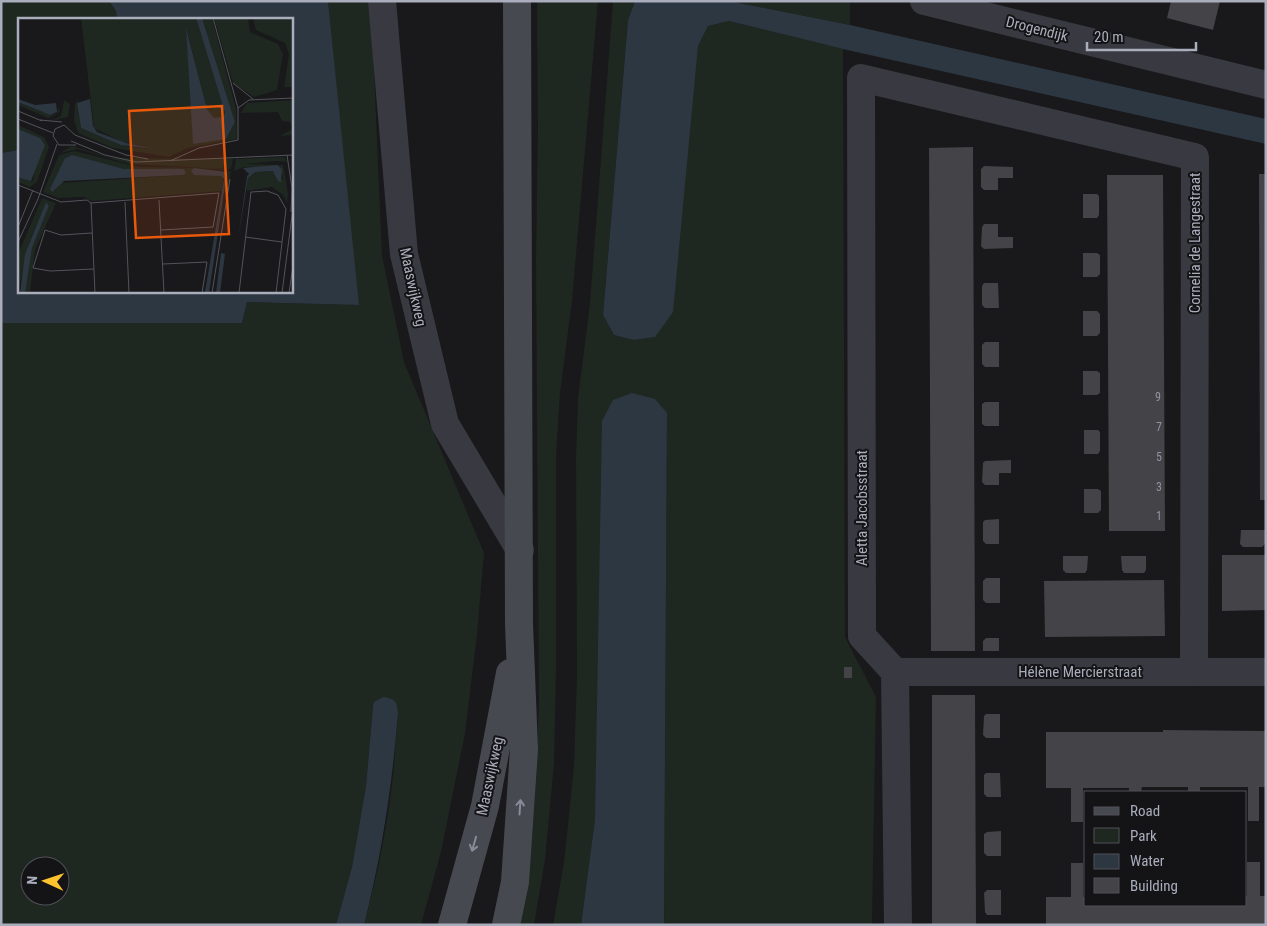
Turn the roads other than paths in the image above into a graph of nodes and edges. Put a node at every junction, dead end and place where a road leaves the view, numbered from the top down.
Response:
1 (382, 1) edge
2 (517, 1) edge
3 (924, 1) edge
4 (861, 78) joint
5 (1266, 85) edge
6 (520, 550) junction
7 (519, 624) junction
8 (894, 672) junction
9 (1194, 672) junction
10 (1266, 672) edge
11 (452, 925) edge
12 (506, 925) edge
13 (898, 925) edge

1 - 6 street, Maaswijkweg
2 - 6 street, Maaswijkweg
3 - 5 street, Drogendijk
4 - 8 street, Aletta Jacobsstraat
4 - 9 street, Cornelia de Langestraat
6 - 7 street, Maaswijkweg
7 -> 11 street, Maaswijkweg
12 -> 7 street, Maaswijkweg
8 - 9 street, Hélène Mercierstraat
8 - 13 street
9 - 10 street, Hélène Mercierstraat

